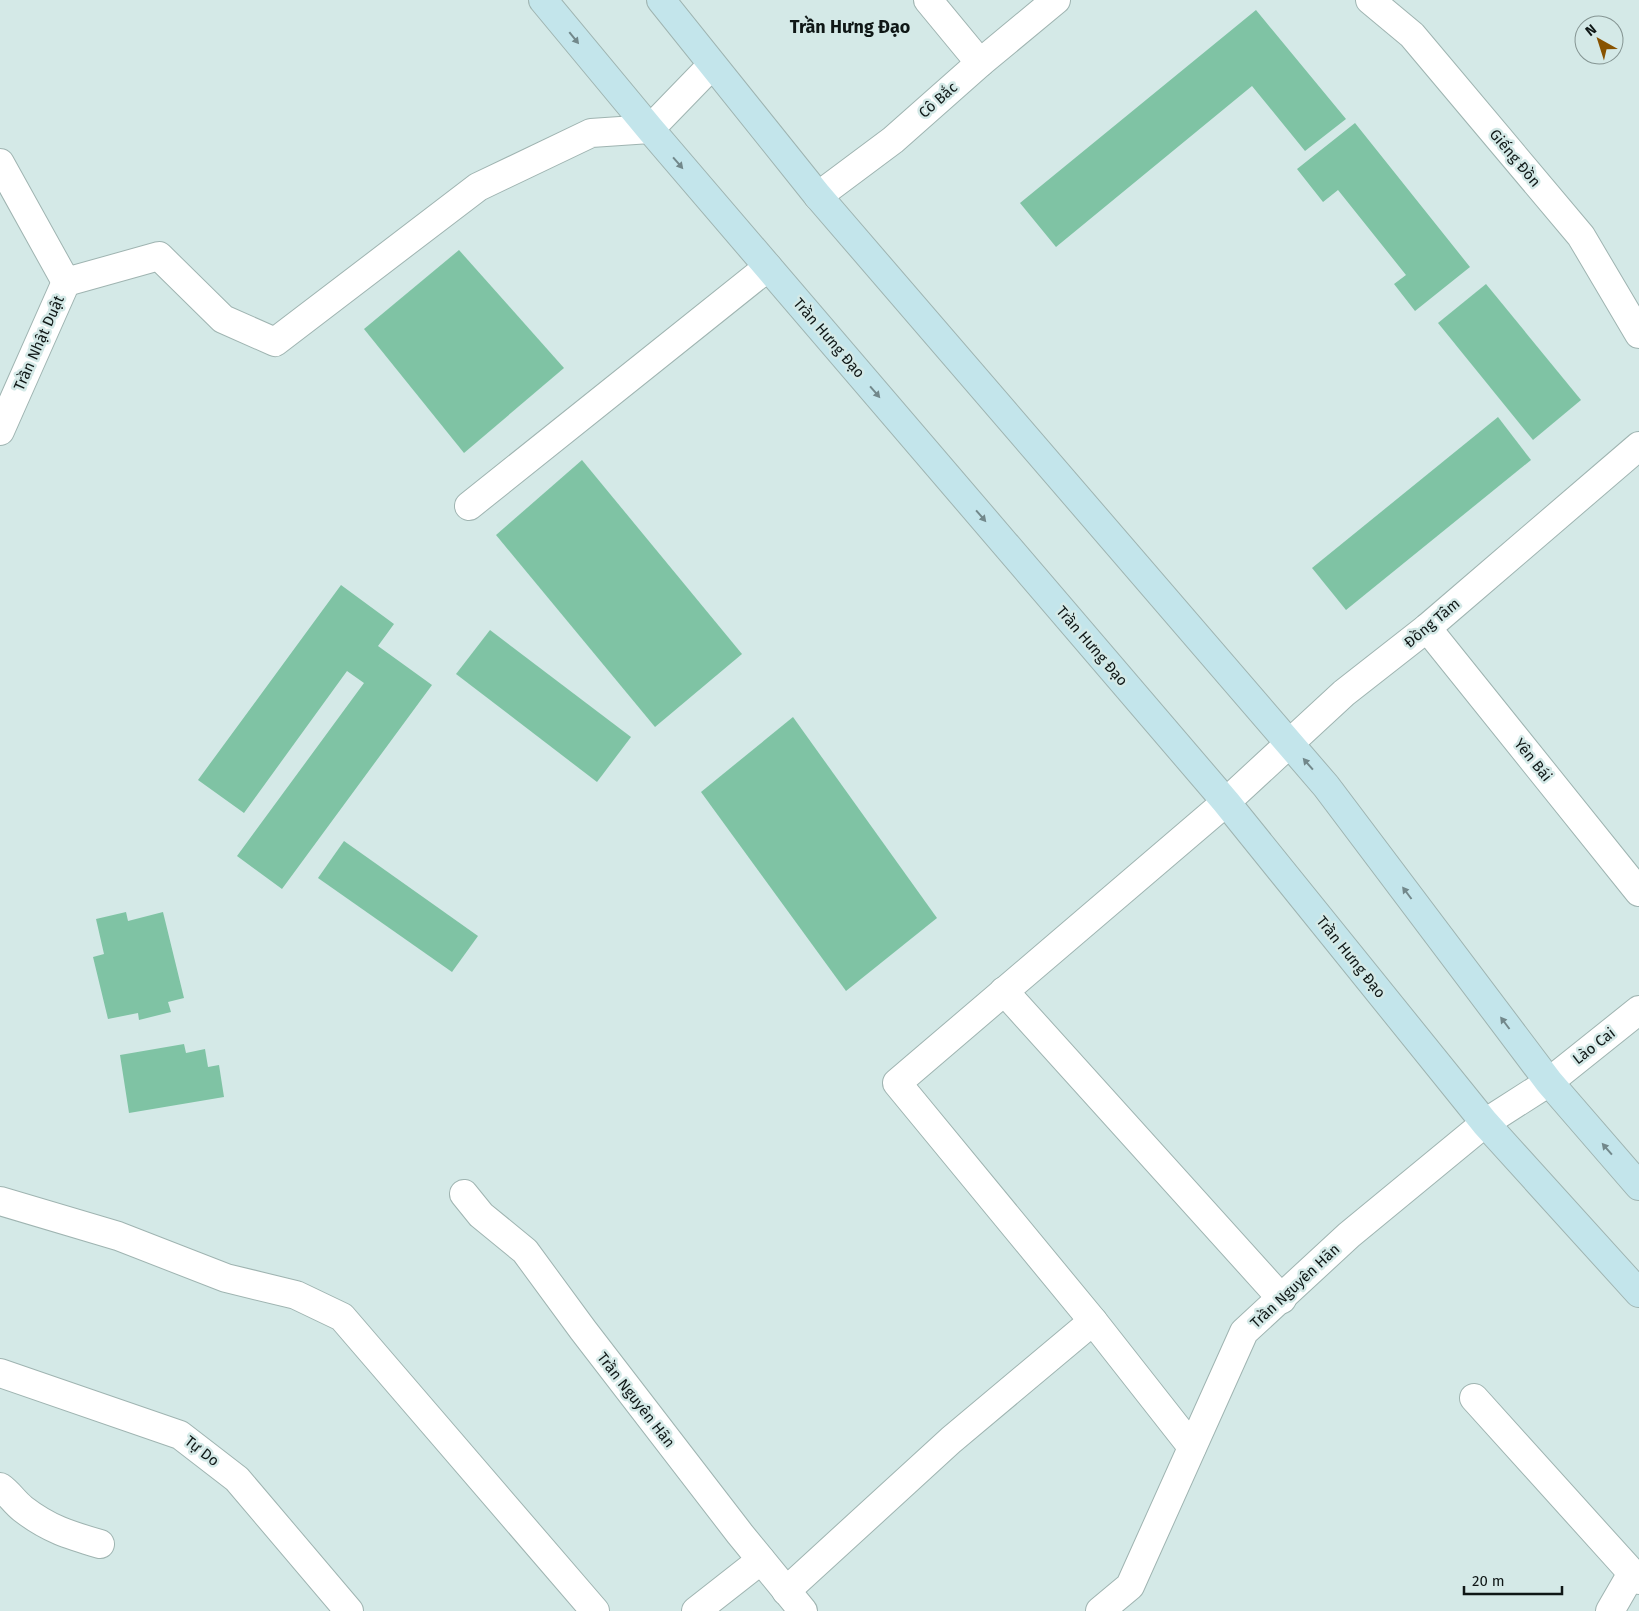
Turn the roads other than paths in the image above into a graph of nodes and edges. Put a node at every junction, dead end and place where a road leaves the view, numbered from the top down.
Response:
1 (543, 0) edge
2 (661, 0) edge
3 (928, 0) edge
4 (1056, 0) edge
5 (1370, 0) edge
6 (980, 63) junction
7 (712, 65) junction
8 (650, 129) junction
9 (0, 164) edge
10 (818, 196) junction
11 (768, 268) junction
12 (66, 282) junction
13 (1639, 334) edge
14 (0, 431) edge
15 (1639, 446) edge
16 (469, 506) dead end
17 (1427, 628) junction
18 (1289, 743) junction
19 (1226, 802) junction
20 (1639, 892) edge
21 (1004, 991) junction
22 (1639, 1010) edge
23 (1549, 1082) junction
24 (1485, 1123) junction
25 (1639, 1186) edge
26 (464, 1194) dead end
27 (0, 1201) edge
28 (1639, 1294) edge
29 (1282, 1299) junction
30 (1093, 1321) junction
31 (0, 1373) edge
32 (1474, 1398) dead end
33 (1192, 1447) junction
34 (0, 1487) edge
35 (100, 1544) dead end
36 (761, 1560) junction
37 (1636, 1576) edge
38 (795, 1601) edge
39 (349, 1611) edge
40 (595, 1611) edge
41 (696, 1611) edge
42 (1100, 1611) edge
43 (1610, 1611) edge

1 -> 8 main road, Trần Hưng Đạo
2 - 7 main road
3 - 6 street
4 - 6 street, Cô Bắc
5 - 13 street, Giếng Đồn
6 - 10 street, Cô Bắc
7 - 8 street
7 - 10 main road
8 -> 11 main road, Trần Hưng Đạo
8 - 12 street
9 - 12 street
10 - 18 main road
11 - 16 street
11 -> 19 main road, Trần Hưng Đạo
12 - 14 street, Trần Nhật Duật
15 - 17 street, Đồng Tâm
17 - 18 street, Đồng Tâm
17 - 20 street, Yên Bái
18 - 19 street, Đồng Tâm
23 -> 18 main road
19 - 21 street, Đồng Tâm
19 - 24 main road, Trần Hưng Đạo
21 - 29 street
21 - 30 street, Đồng Tâm
22 - 23 street, Lào Cai
23 - 24 street, Trần Nguyên Hãn
25 -> 23 main road
24 - 28 main road, Trần Hưng Đạo
24 - 29 street, Trần Nguyên Hãn
26 - 36 street, Trần Nguyên Hãn
27 - 40 street
29 - 33 street, Trần Nguyên Hãn
30 - 33 street
30 - 38 street
31 - 39 street, Tự Do
32 - 37 street
33 - 42 street, Trần Nguyên Hãn
34 - 35 street
36 - 38 street, Trần Nguyên Hãn
36 - 41 street
37 - 43 street

